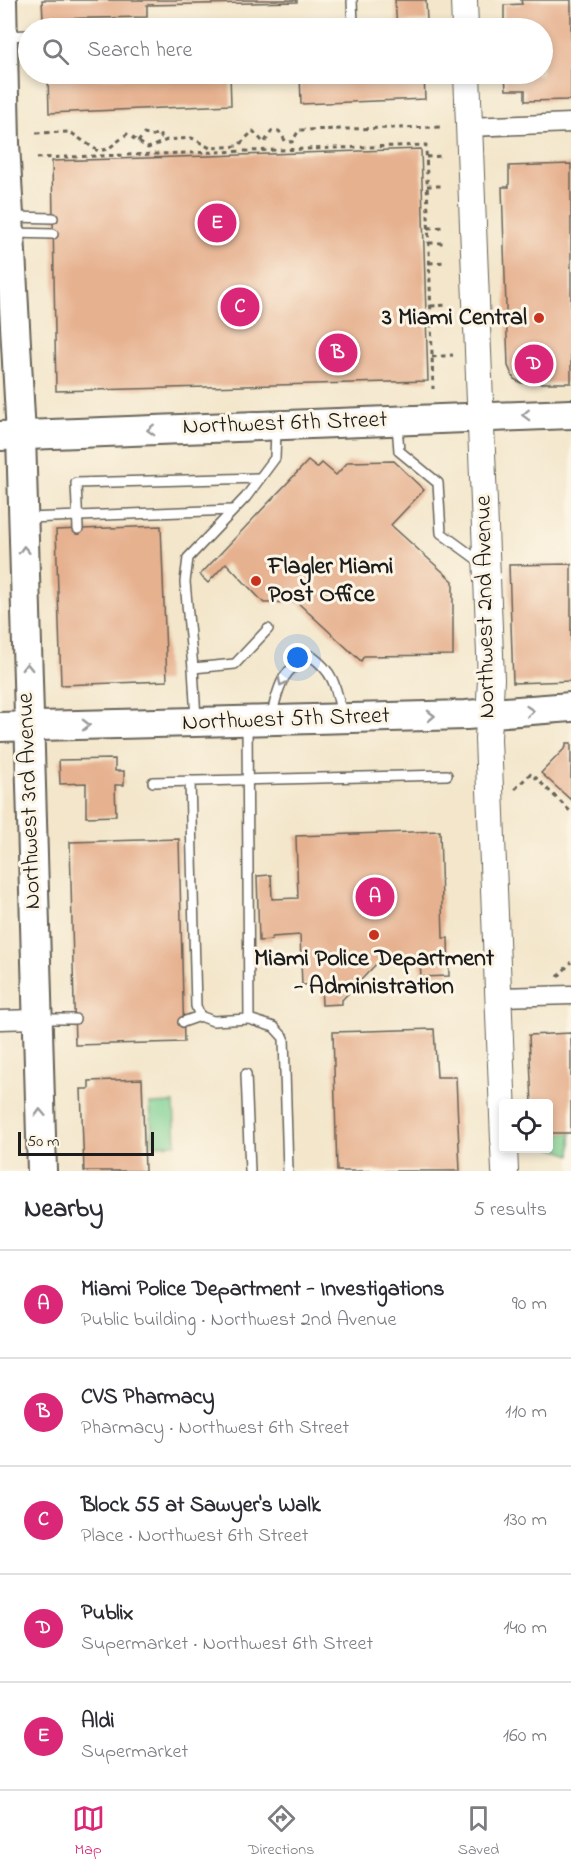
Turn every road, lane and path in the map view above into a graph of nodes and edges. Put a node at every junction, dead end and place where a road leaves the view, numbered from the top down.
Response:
1 (2, 0) edge
2 (352, 0) edge
3 (464, 0) edge
4 (353, 18) edge
5 (465, 18) edge
6 (16, 36) edge
7 (467, 84) edge
8 (571, 123) edge
9 (469, 126) junction
10 (442, 127) dead end
11 (36, 133) dead end
12 (164, 141) junction
13 (138, 142) junction
14 (2, 143) edge
15 (443, 156) dead end
16 (426, 157) junction
17 (37, 158) dead end
18 (427, 186) junction
19 (444, 186) dead end
20 (53, 218) dead end
21 (11, 225) junction
22 (446, 227) dead end
23 (428, 228) junction
24 (53, 234) dead end
25 (429, 243) junction
26 (447, 243) dead end
27 (447, 262) dead end
28 (429, 263) junction
29 (449, 305) dead end
30 (431, 306) junction
31 (453, 355) dead end
32 (432, 357) junction
33 (433, 389) dead end
34 (571, 414) edge
35 (482, 416) junction
36 (397, 419) junction
37 (276, 424) junction
38 (10, 436) edge
39 (260, 478) junction
40 (232, 510) junction
41 (77, 516) junction
42 (22, 518) junction
43 (78, 529) dead end
44 (487, 567) junction
45 (268, 629) dead end
46 (194, 668) junction
47 (571, 707) edge
48 (489, 714) junction
49 (342, 718) junction
50 (259, 721) junction
51 (196, 723) junction
52 (14, 726) edge
53 (447, 775) dead end
54 (246, 780) junction
55 (190, 781) junction
56 (153, 782) dead end
57 (515, 789) dead end
58 (571, 812) edge
59 (571, 962) edge
60 (554, 981) dead end
61 (571, 995) edge
62 (498, 997) junction
63 (200, 1016) junction
64 (75, 1018) dead end
65 (36, 1019) junction
66 (249, 1019) junction
67 (0, 1020) edge
68 (183, 1022) dead end
69 (246, 1074) dead end
70 (502, 1099) edge
71 (504, 1153) edge
72 (42, 1171) edge
73 (250, 1171) edge
74 (288, 1171) edge
75 (504, 1171) edge

1 - 6 main road, Northwest 3rd Avenue
2 - 4 lane
3 - 5 street
6 - 14 main road, Northwest 3rd Avenue
7 - 9 street, Northwest 2nd Avenue
8 - 9 street
9 - 35 street, Northwest 2nd Avenue
10 - 12 path
11 - 13 path
12 - 13 path
12 - 13 path
14 - 21 main road, Northwest 3rd Avenue
15 - 16 path
16 - 17 path
16 - 18 path
18 - 19 path
18 - 23 path
20 - 21 lane
21 - 24 lane
21 - 38 main road, Northwest 3rd Avenue
22 - 23 path
23 - 25 path
25 - 26 path
25 - 28 path
27 - 28 path
28 - 30 path
29 - 30 path
30 - 32 path
31 - 32 path
32 - 33 path
34 -> 35 main road, Northwest 6th Street
35 - 36 main road, Northwest 6th Street
35 - 44 street, Northwest 2nd Avenue
36 - 37 main road, Northwest 6th Street
36 - 44 lane
37 -> 38 main road, Northwest 6th Street
37 - 39 lane
38 - 42 main road, Northwest 3rd Avenue
39 - 40 lane
39 - 41 lane
40 - 41 lane
40 - 46 lane
41 - 42 lane
41 - 43 lane
52 -> 42 main road, Northwest 3rd Avenue
44 - 48 street, Northwest 2nd Avenue
45 - 46 lane
46 - 51 lane
48 -> 47 main road, Northwest 5th Street
49 -> 48 main road, Northwest 5th Street
48 - 62 street, Northwest 2nd Avenue
49 - 50 main road, Northwest 5th Street
49 -> 50 lane
50 - 51 main road, Northwest 5th Street
50 - 54 lane
52 -> 51 main road, Northwest 5th Street
52 - 65 main road, Northwest 3rd Avenue
53 - 54 lane
54 - 55 lane
54 - 66 lane
55 - 56 lane
55 - 63 lane
57 - 58 path
59 - 60 path
61 - 62 street
62 - 70 street, Northwest 2nd Avenue
63 - 66 lane
63 - 68 lane
64 - 65 lane
65 - 67 street
72 -> 65 main road, Northwest 3rd Avenue
66 - 74 lane
69 - 73 lane
71 - 75 street

